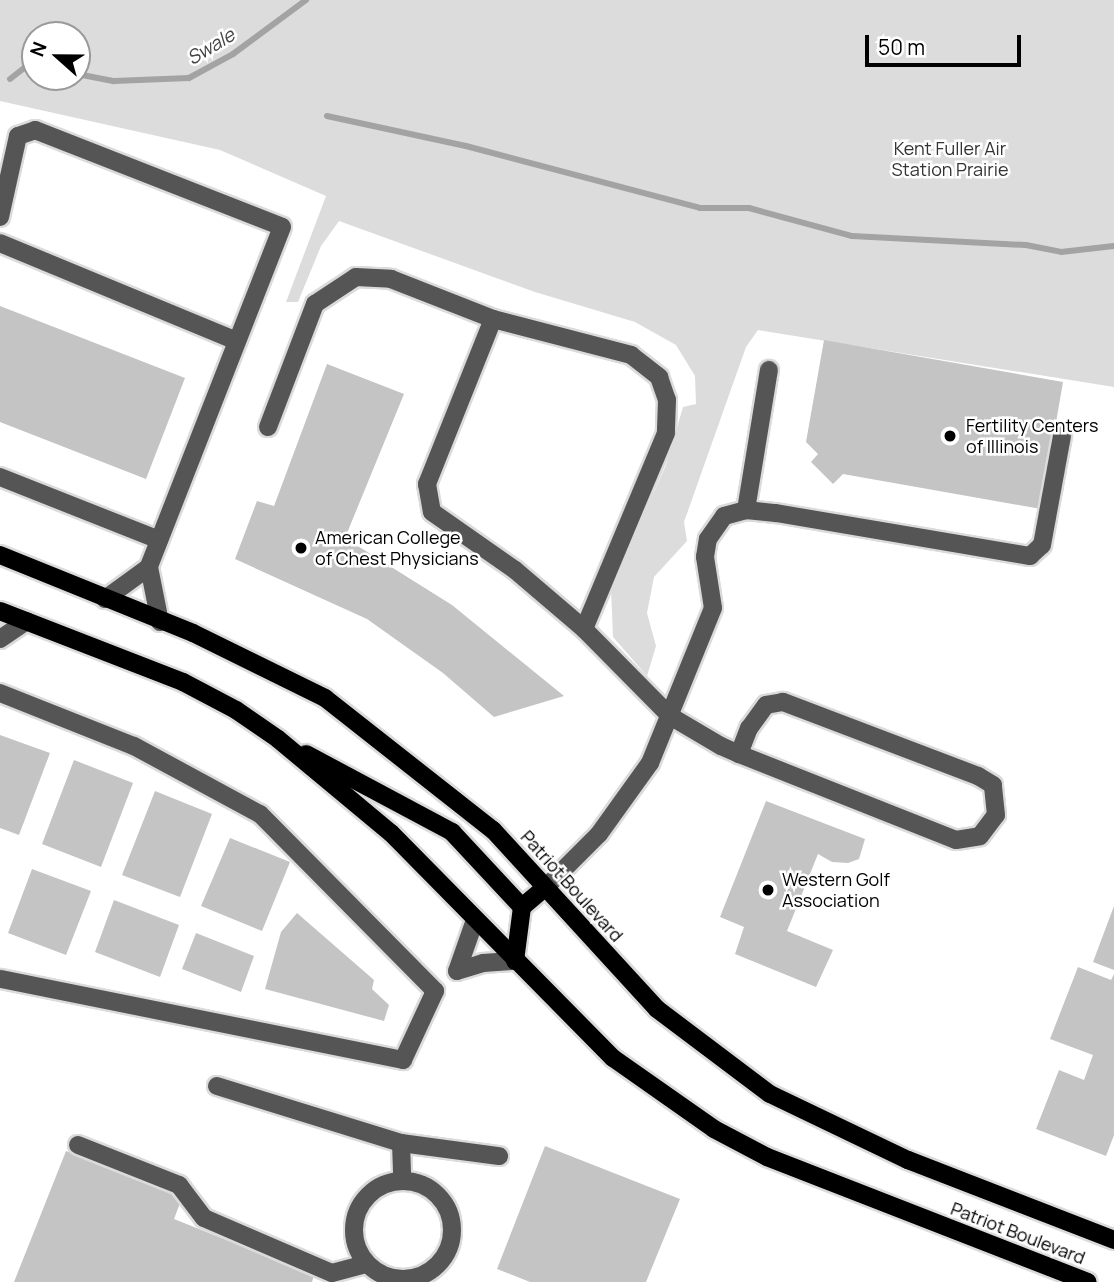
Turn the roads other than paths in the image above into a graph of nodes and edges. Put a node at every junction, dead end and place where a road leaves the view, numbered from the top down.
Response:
1 (0, 217) edge
2 (0, 243) edge
3 (493, 319) junction
4 (237, 341) junction
5 (769, 370) dead end
6 (268, 427) dead end
7 (1062, 436) dead end
8 (0, 477) edge
9 (746, 510) junction
10 (159, 540) junction
11 (0, 555) edge
12 (149, 567) junction
13 (105, 599) junction
14 (0, 611) edge
15 (27, 621) junction
16 (160, 622) junction
17 (584, 629) junction
18 (0, 639) edge
19 (0, 693) edge
20 (670, 716) junction
21 (278, 740) junction
22 (739, 754) junction
23 (545, 888) junction
24 (522, 907) junction
25 (475, 920) junction
26 (515, 961) junction
27 (457, 971) junction
28 (0, 979) edge
29 (435, 991) junction
30 (217, 1086) dead end
31 (401, 1143) junction
32 (78, 1145) dead end
33 (499, 1156) dead end
34 (402, 1180) junction
35 (1114, 1240) edge
36 (366, 1264) junction
37 (385, 1280) edge
38 (1087, 1282) edge

1 - 4 street
2 - 4 street
3 - 6 street
3 - 17 street
3 - 17 street
4 - 10 street
5 - 9 street
7 - 9 street
8 - 10 street
9 - 20 street
10 - 12 street
11 - 13 main road, Patriot Boulevard
12 - 13 street
12 - 16 street
13 - 16 main road, Patriot Boulevard
14 - 15 main road, Patriot Boulevard
15 - 18 street
15 - 21 main road, Patriot Boulevard
16 - 23 main road, Patriot Boulevard
17 - 20 street
19 - 29 street
20 - 22 street
20 - 23 street
21 - 24 main road
21 - 25 main road, Patriot Boulevard
22 - 22 street
23 - 24 main road
23 - 35 main road, Patriot Boulevard
24 - 26 main road
25 - 26 main road, Patriot Boulevard
25 - 27 street
26 - 27 street
26 - 38 main road, Patriot Boulevard
27 - 29 street
28 - 29 street
30 - 31 street
31 - 33 street
31 - 34 street
32 - 36 street
34 - 36 street
34 - 37 street
36 - 37 street

